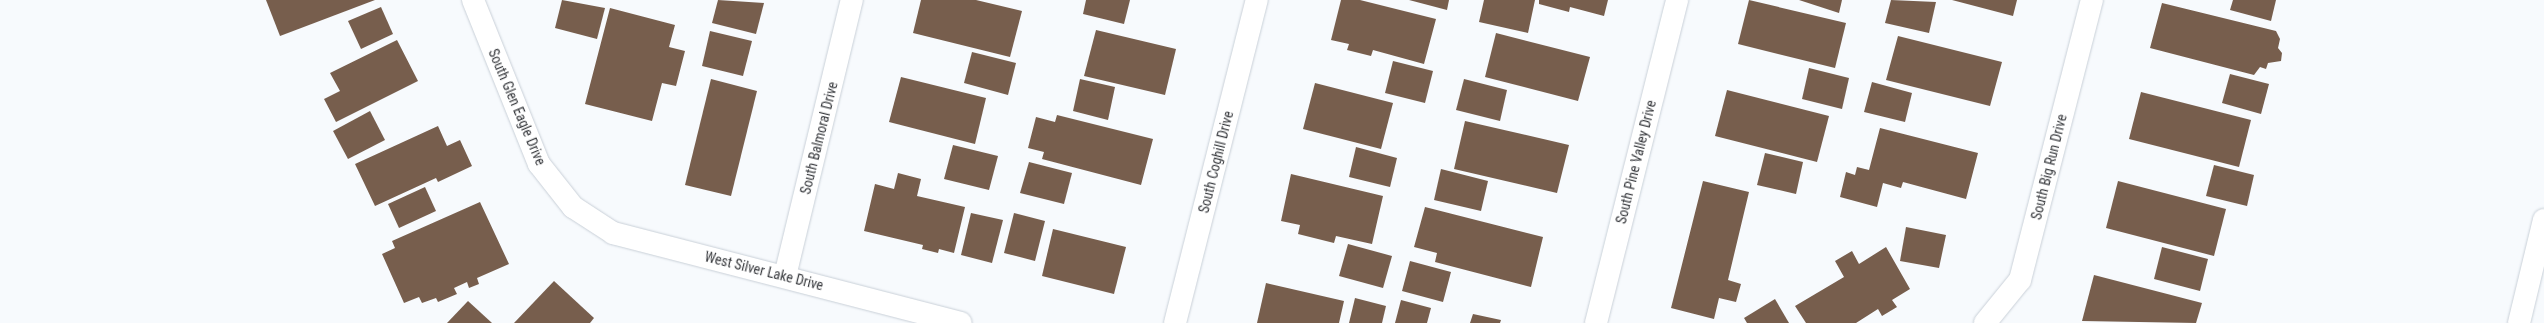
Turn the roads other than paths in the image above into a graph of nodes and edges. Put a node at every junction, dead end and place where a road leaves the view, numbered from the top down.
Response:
1 (473, 0) edge
2 (852, 0) edge
3 (1257, 0) edge
4 (1677, 0) edge
5 (2092, 0) edge
6 (573, 207) joint
7 (2544, 220) edge
8 (785, 276) junction
9 (2524, 322) edge
10 (961, 323) edge
11 (1175, 323) edge
12 (1596, 323) edge
13 (1985, 323) edge

1 - 6 street, South Glen Eagle Drive
2 - 8 street, South Balmoral Drive
3 - 11 street, South Coghill Drive
4 - 12 street, South Pine Valley Drive
5 - 13 street, South Big Run Drive
6 - 8 street, West Silver Lake Drive
7 - 9 street
8 - 10 street, West Silver Lake Drive

